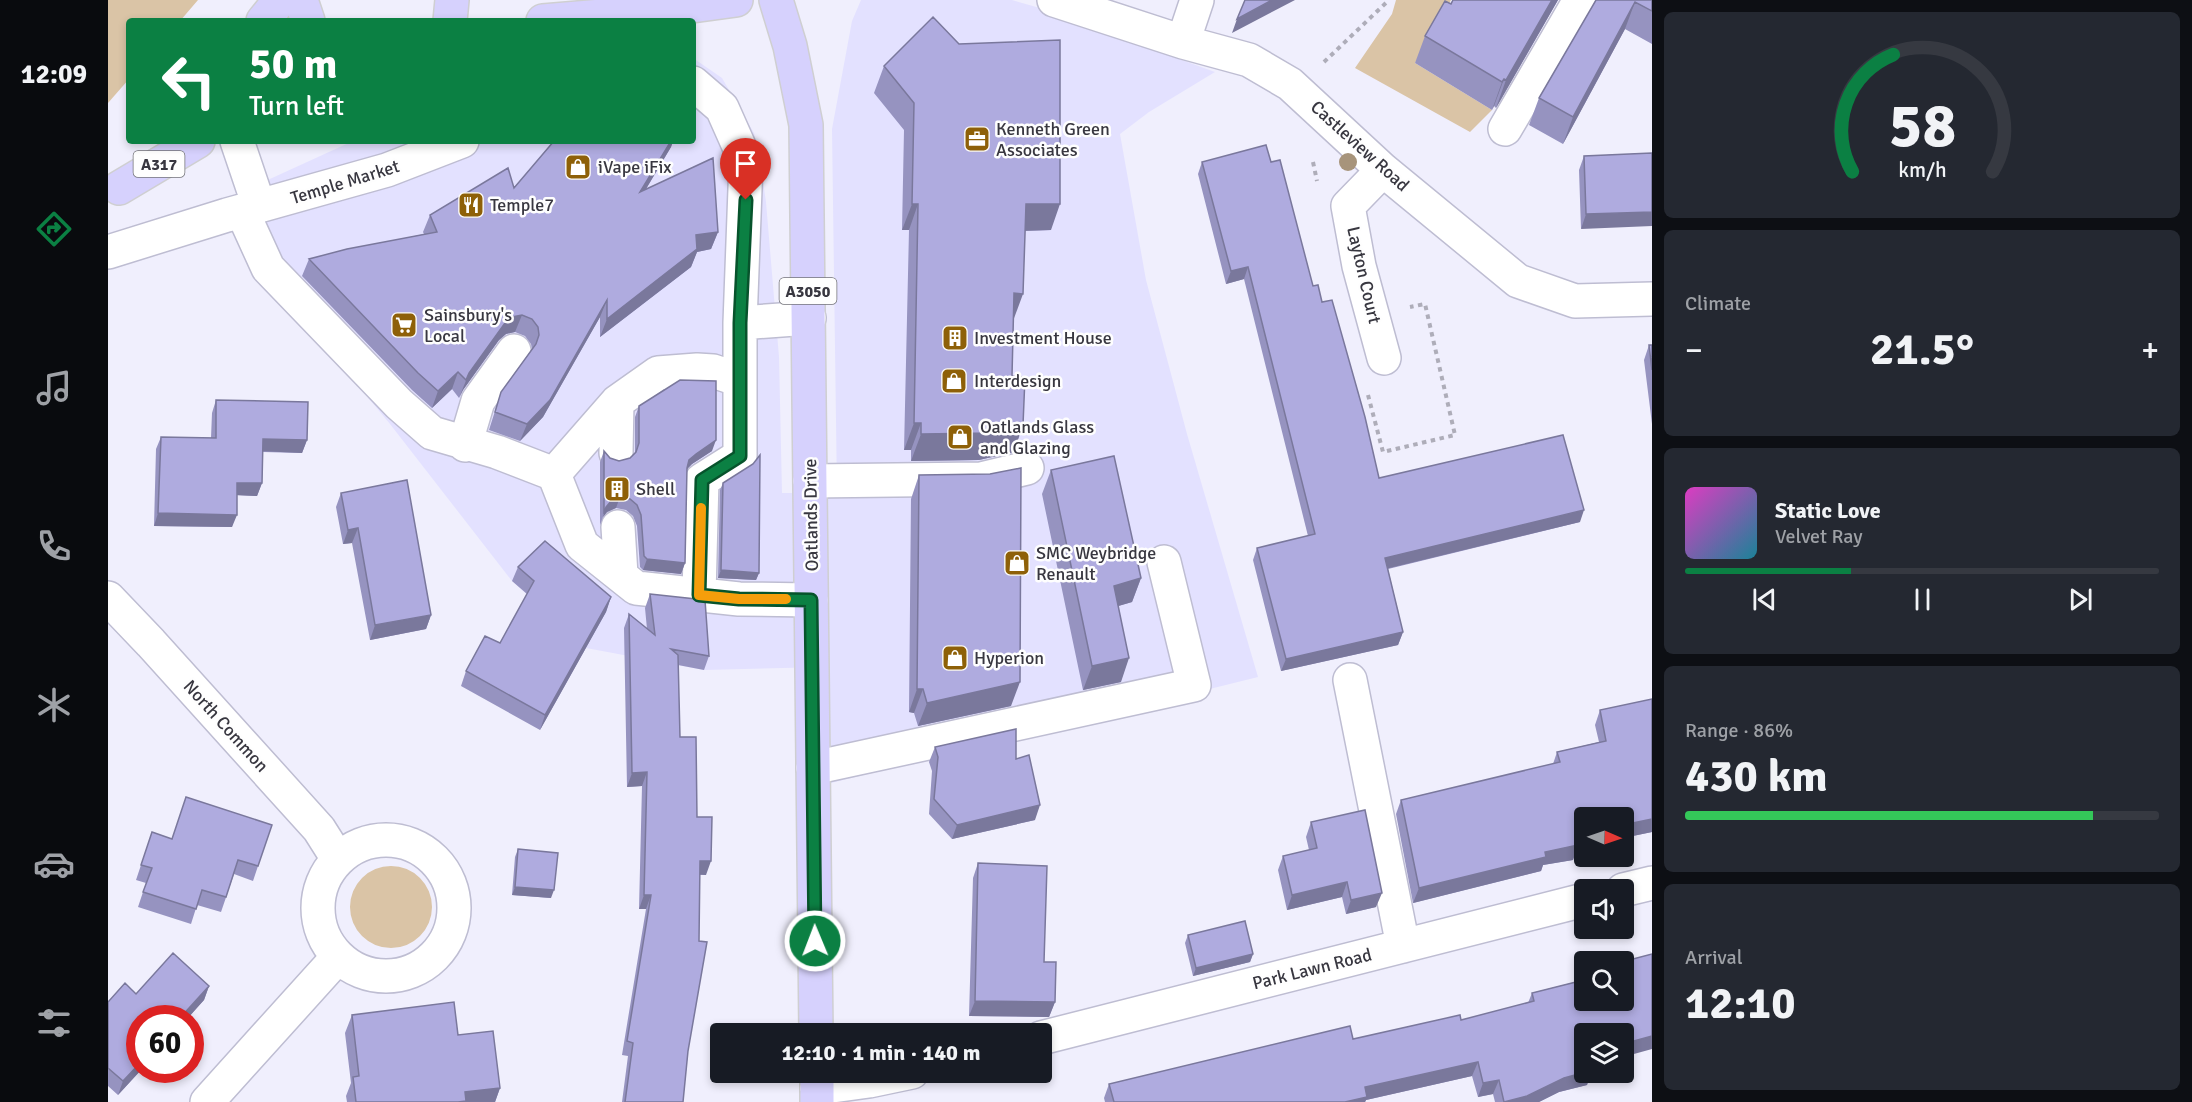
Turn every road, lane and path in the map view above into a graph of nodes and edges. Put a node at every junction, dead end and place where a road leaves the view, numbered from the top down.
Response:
1 (280, 0) edge
2 (301, 0) edge
3 (452, 0) edge
4 (736, 0) edge
5 (776, 0) edge
6 (1054, 0) edge
7 (1197, 0) edge
8 (1389, 0) edge
9 (1580, 0) edge
10 (265, 18) edge
11 (306, 18) edge
12 (450, 18) edge
13 (606, 18) edge
14 (1183, 42) junction
15 (696, 85) edge
16 (1298, 90) junction
17 (1505, 129) dead end
18 (159, 144) edge
19 (193, 144) edge
20 (238, 144) edge
21 (454, 144) edge
22 (1383, 170) junction
23 (113, 193) edge
24 (250, 209) junction
25 (108, 252) edge
26 (1652, 299) edge
27 (808, 318) junction
28 (740, 323) junction
29 (514, 351) dead end
30 (1384, 358) dead end
31 (740, 380) junction
32 (617, 402) junction
33 (465, 445) junction
34 (616, 453) dead end
35 (1027, 468) dead end
36 (554, 474) junction
37 (810, 481) junction
38 (618, 527) dead end
39 (1164, 562) dead end
40 (621, 575) junction
41 (678, 590) junction
42 (108, 598) edge
43 (811, 600) junction
44 (1350, 680) dead end
45 (813, 768) junction
46 (338, 859) junction
47 (1652, 883) edge
48 (1634, 887) edge
49 (1574, 903) edge
50 (1403, 946) junction
51 (337, 958) junction
52 (816, 1023) edge
53 (1052, 1035) edge
54 (852, 1083) edge
55 (817, 1087) edge
56 (207, 1102) edge

1 - 10 main road
2 - 11 main road
3 - 12 main road
4 - 13 main road
5 - 27 main road, Oatlands Drive / A3050
6 - 14 street, Castleview Road
7 - 14 street
8 - 16 path
9 - 17 street
14 - 16 street, Castleview Road
15 - 28 street
16 - 22 street, Castleview Road
18 - 23 main road, A317
19 - 23 main road, A317
20 - 24 street
21 - 24 street, Temple Market
22 - 26 street, Castleview Road
22 - 30 street, Layton Court
24 - 25 street, Temple Market
24 - 33 street
27 - 28 street
27 - 37 main road, Oatlands Drive / A3050
28 - 31 street
29 - 33 street
31 - 32 street
31 - 41 street
32 - 34 street
32 - 36 street
33 - 36 street
35 - 37 street
36 - 40 street
37 - 43 main road, Oatlands Drive / A3050
38 - 40 street
39 - 45 street
40 - 41 street
41 - 43 street
42 - 46 street, North Common
43 - 45 main road, Oatlands Drive / A3050
44 - 50 street
45 - 52 main road, Oatlands Drive / A3050
46 - 51 street
46 - 51 street
47 - 48 street
49 - 50 street, Park Lawn Road
50 - 53 street, Park Lawn Road
51 - 56 street
54 - 55 street

